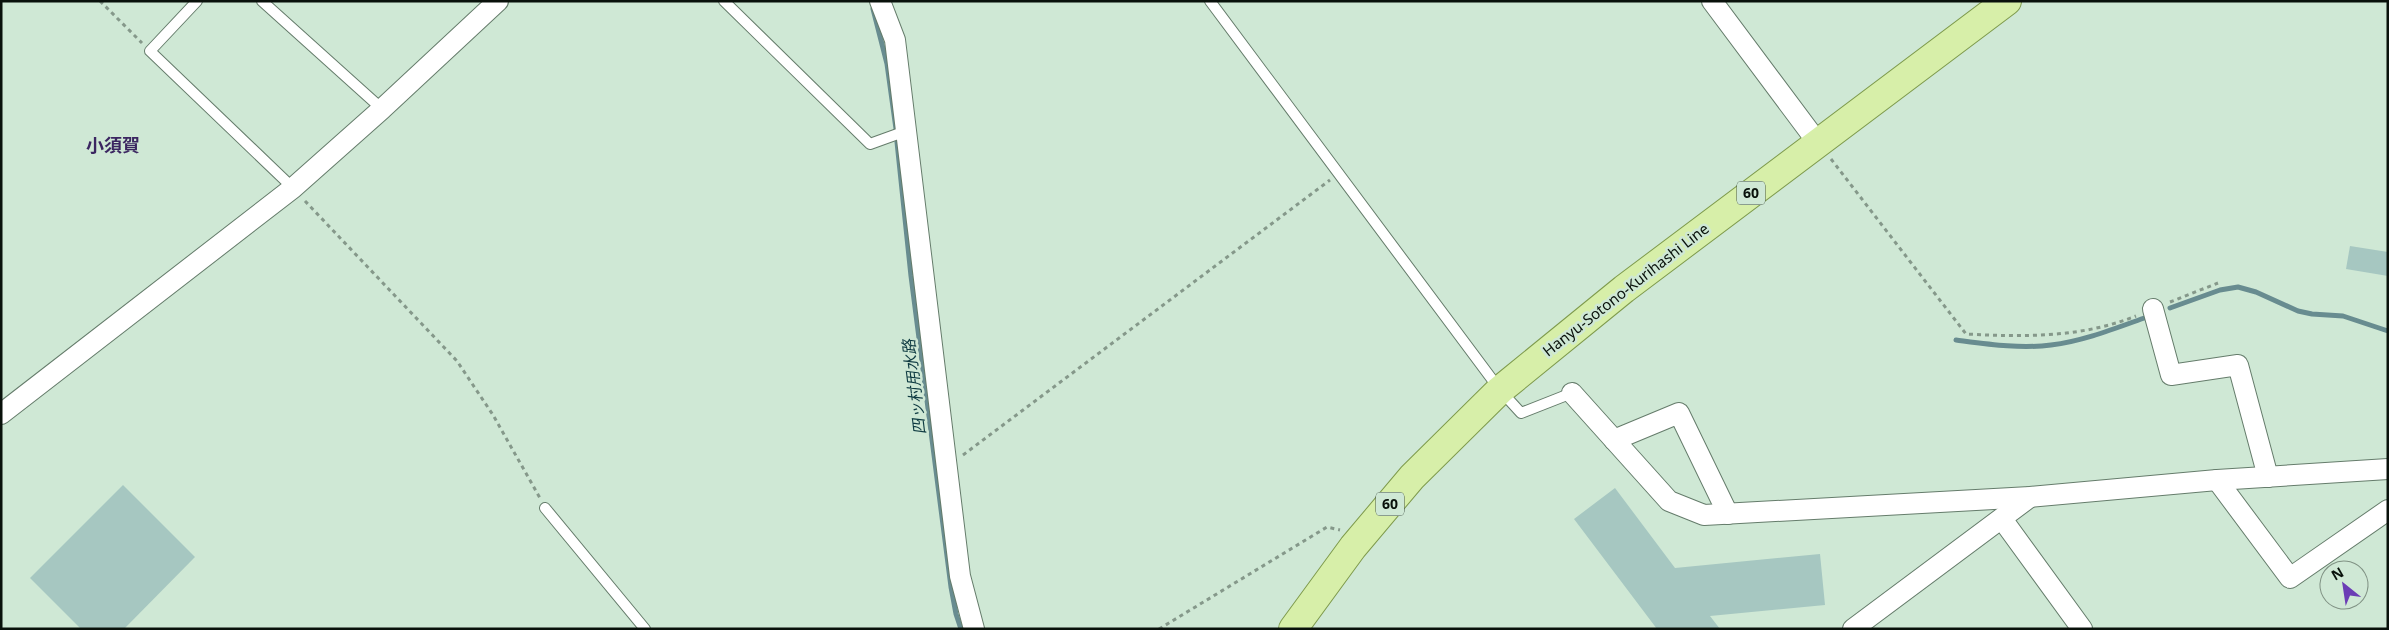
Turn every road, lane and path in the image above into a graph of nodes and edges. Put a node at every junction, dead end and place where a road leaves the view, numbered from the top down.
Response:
1 (100, 1) edge
2 (197, 1) edge
3 (262, 1) edge
4 (498, 1) edge
5 (724, 1) edge
6 (880, 1) edge
7 (1210, 1) edge
8 (1712, 1) edge
9 (2006, 1) edge
10 (150, 51) junction
11 (382, 109) junction
12 (906, 131) junction
13 (1818, 143) junction
14 (1340, 172) junction
15 (293, 188) junction
16 (2218, 283) dead end
17 (2153, 309) junction
18 (1500, 390) junction
19 (1572, 394) joint
20 (1, 414) edge
21 (1614, 440) junction
22 (946, 467) junction
23 (2388, 469) edge
24 (2268, 477) junction
25 (2217, 480) junction
26 (2030, 497) junction
27 (545, 508) joint
28 (2388, 510) edge
29 (1728, 514) junction
30 (2002, 519) junction
31 (1362, 536) junction
32 (645, 629) edge
33 (974, 629) edge
34 (1159, 629) edge
35 (1293, 629) edge
36 (1853, 629) edge
37 (2082, 629) edge

1 - 10 path
2 - 10 lane
3 - 11 lane
4 - 11 street
5 - 12 lane
6 - 12 street
7 - 14 lane
8 - 13 street
9 - 13 main road, Hanyu-Sotono-Kurihashi Line / 60
10 - 15 lane
11 - 15 street
12 - 22 street
13 - 17 path
13 - 18 main road, Hanyu-Sotono-Kurihashi Line / 60
14 - 18 lane
14 - 22 path
15 - 20 street
15 - 27 path
16 - 17 path
17 - 24 street
18 - 19 lane
18 - 31 main road, Hanyu-Sotono-Kurihashi Line / 60
19 - 21 street
21 - 29 street
21 - 29 street
22 - 33 street
23 - 24 street
24 - 25 street
25 - 26 street
25 - 28 street
26 - 29 street
26 - 30 street
27 - 32 lane
30 - 36 street
30 - 37 street
31 - 34 path
31 - 35 main road, Hanyu-Sotono-Kurihashi Line / 60

